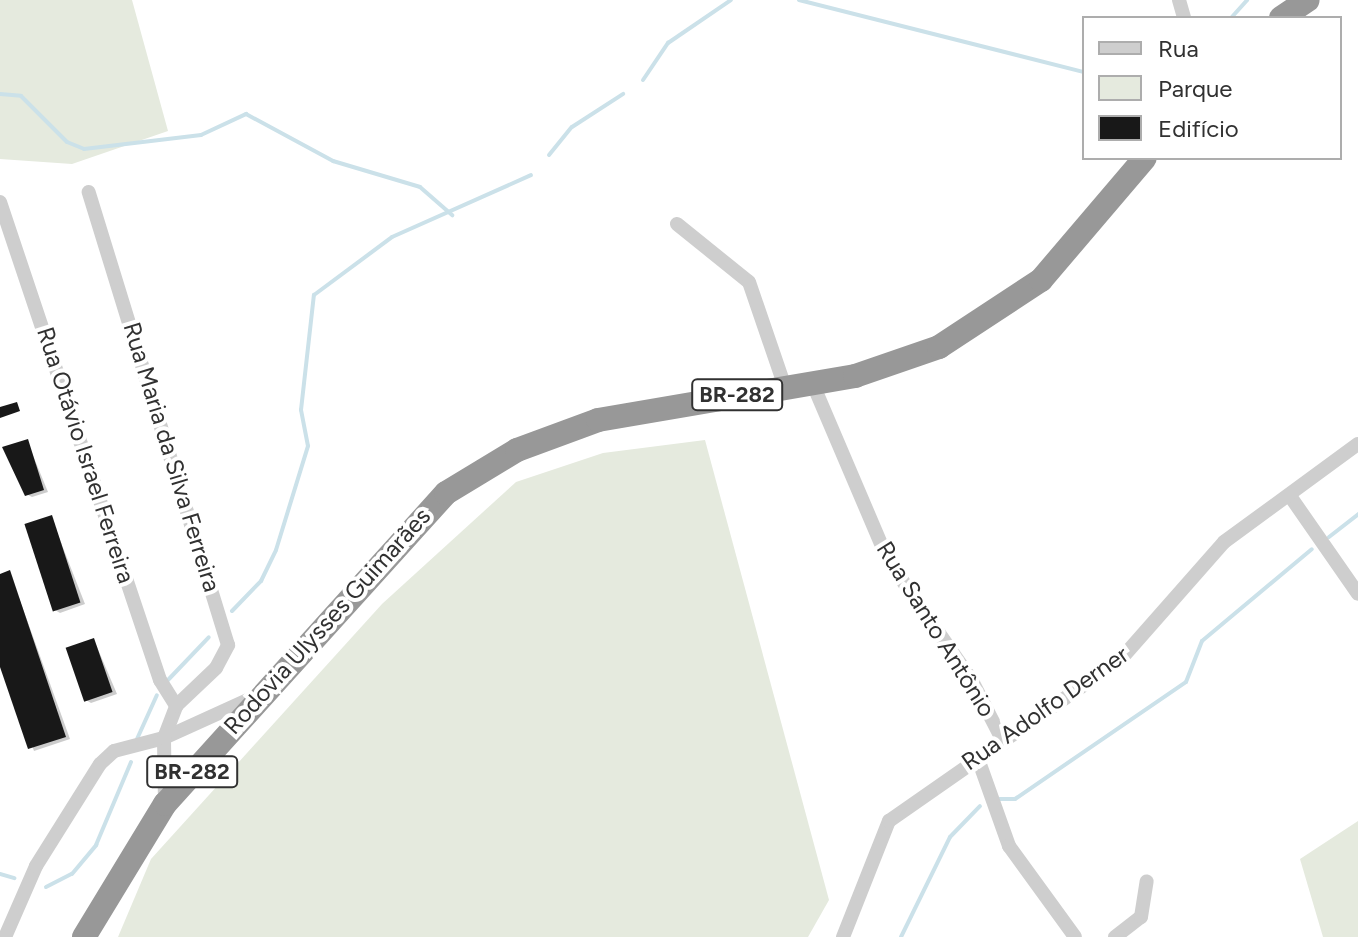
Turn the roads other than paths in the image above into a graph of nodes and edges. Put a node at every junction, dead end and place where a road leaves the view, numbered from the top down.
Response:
1 (1308, 0) edge
2 (1284, 16) edge
3 (1143, 160) edge
4 (89, 192) dead end
5 (0, 202) edge
6 (677, 224) dead end
7 (812, 382) junction
8 (785, 387) junction
9 (1358, 444) edge
10 (1290, 496) junction
11 (1358, 594) edge
12 (260, 694) junction
13 (176, 706) junction
14 (164, 738) junction
15 (1004, 743) junction
16 (977, 756) junction
17 (165, 804) junction
18 (1147, 881) dead end
19 (5, 937) edge
20 (84, 937) edge
21 (843, 937) edge
22 (1075, 937) edge
23 (1115, 937) edge

1 - 2 highway
3 - 7 highway, Rodovia Ulysses Guimarães / BR-282
4 - 13 street, Rua Maria da Silva Ferreira
5 - 13 street, Rua Otávio Israel Ferreira
6 - 8 street
7 - 8 highway, Rodovia Ulysses Guimarães / BR-282
7 - 15 street, Rua Santo Antônio
8 - 12 highway, Rodovia Ulysses Guimarães / BR-282
9 - 10 street, Rua Adolfo Derner
10 - 11 street
10 - 15 street, Rua Adolfo Derner
12 - 14 street
12 - 17 highway, Rodovia Ulysses Guimarães / BR-282
13 - 14 street
14 - 17 street
14 - 19 street
15 - 16 street, Rua Adolfo Derner
16 - 21 street, Rua Adolfo Derner
16 - 22 street
17 - 20 highway, Rodovia Ulysses Guimarães / BR-282
18 - 23 street

